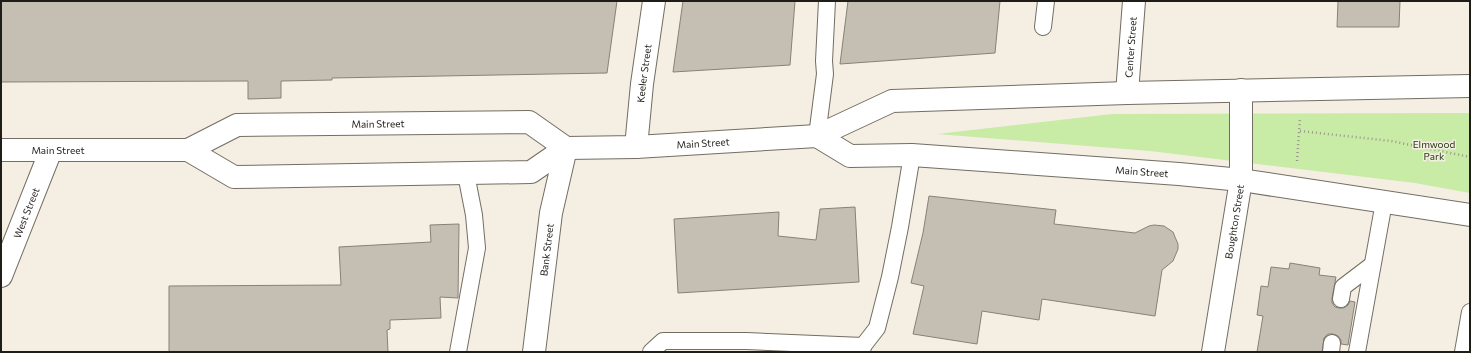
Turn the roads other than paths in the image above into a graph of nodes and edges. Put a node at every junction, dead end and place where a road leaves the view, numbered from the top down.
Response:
1 (654, 1) edge
2 (827, 1) edge
3 (1046, 1) edge
4 (1134, 1) edge
5 (1043, 27) dead end
6 (1470, 86) edge
7 (1241, 90) junction
8 (1127, 93) junction
9 (817, 136) junction
10 (636, 147) junction
11 (566, 148) junction
12 (1, 150) edge
13 (51, 150) junction
14 (188, 150) junction
15 (912, 155) junction
16 (466, 174) junction
17 (1241, 180) junction
18 (1384, 202) junction
19 (1470, 215) edge
20 (1372, 265) junction
21 (1, 276) edge
22 (1340, 299) dead end
23 (1470, 312) edge
24 (863, 349) edge
25 (459, 350) edge
26 (538, 352) edge
27 (651, 352) edge
28 (1213, 352) edge
29 (1357, 352) edge
30 (1463, 352) edge

1 - 10 main road, Keeler Street
2 - 9 lane
3 - 5 lane
4 - 8 main road, Center Street
6 - 7 main road, Main Street
7 - 8 main road, Main Street
7 - 17 main road, Boughton Street
8 - 9 main road, Main Street
9 - 10 main road, Main Street
9 - 15 main road, Main Street
10 - 11 main road, Main Street
11 - 14 main road, Main Street
11 - 16 main road
11 - 26 main road, Bank Street
12 - 13 main road, Main Street
13 - 14 main road, Main Street
13 - 21 main road, West Street
14 - 16 main road
15 - 17 main road, Main Street
15 - 24 lane
16 - 25 lane
17 - 18 main road, Main Street
17 - 28 main road, Boughton Street
18 - 19 main road, Main Street
18 - 20 lane
20 - 22 lane
20 - 29 lane
23 - 30 lane
24 - 27 lane

